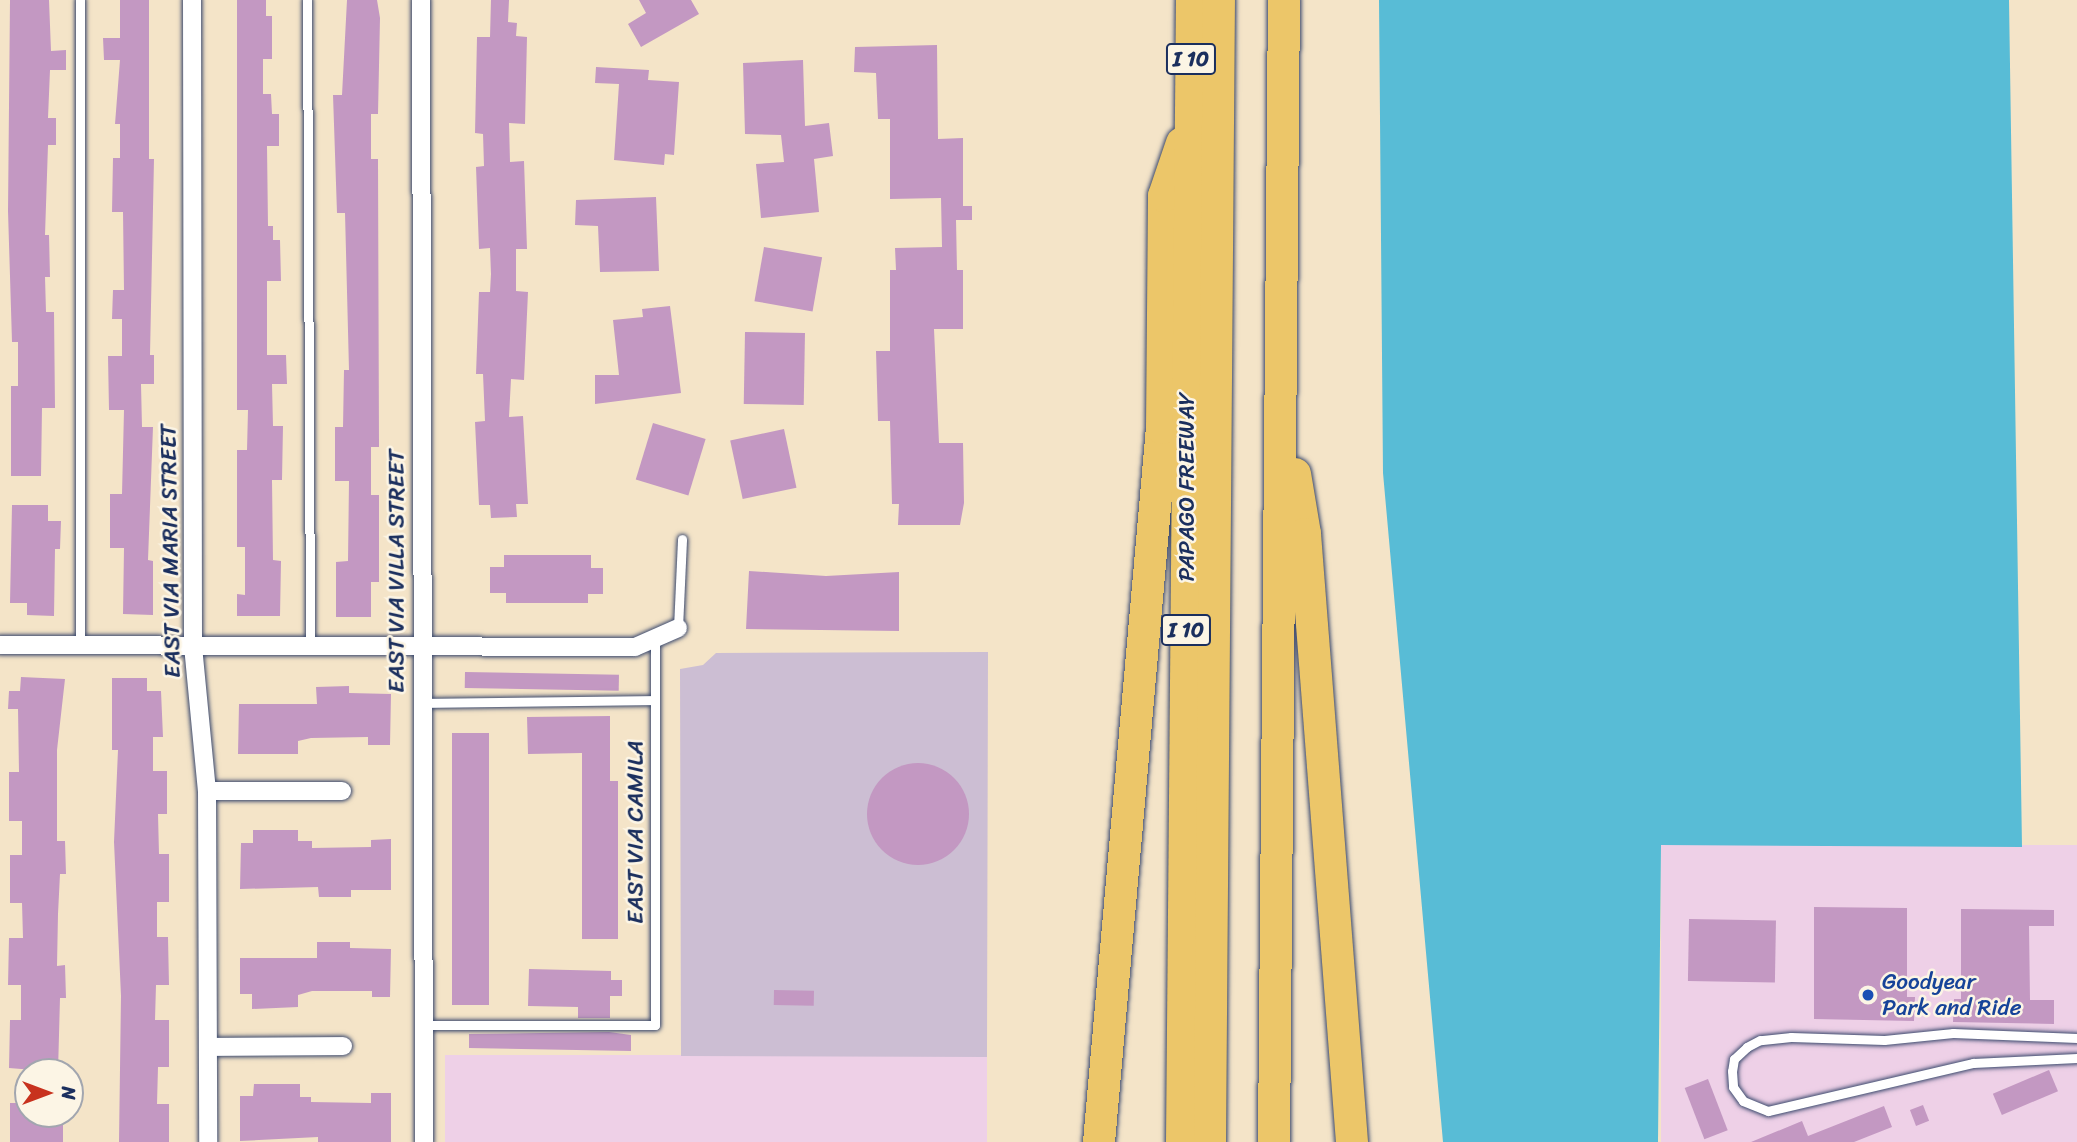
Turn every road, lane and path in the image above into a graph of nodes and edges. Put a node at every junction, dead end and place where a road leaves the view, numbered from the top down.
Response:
1 (80, 0) edge
2 (192, 0) edge
3 (307, 0) edge
4 (421, 0) edge
5 (1192, 0) edge
6 (1219, 0) edge
7 (1284, 0) edge
8 (1190, 119) junction
9 (1281, 397) junction
10 (682, 539) dead end
11 (678, 628) joint
12 (655, 638) junction
13 (0, 645) edge
14 (80, 646) junction
15 (193, 646) junction
16 (310, 646) junction
17 (421, 646) junction
18 (655, 700) junction
19 (422, 702) junction
20 (207, 791) junction
21 (342, 791) dead end
22 (423, 1025) junction
23 (2077, 1038) edge
24 (343, 1046) dead end
25 (208, 1047) junction
26 (2077, 1058) edge
27 (208, 1142) edge
28 (424, 1142) edge
29 (1099, 1142) edge
30 (1182, 1142) edge
31 (1210, 1142) edge
32 (1274, 1142) edge
33 (1352, 1142) edge

1 - 14 lane
2 - 15 street, EAST VIA MARIA STREET
3 - 16 lane
4 - 17 street, EAST VIA VILLA STREET
5 - 8 highway, PAPAGO FREEWAY / I 10
6 - 31 highway
7 - 9 highway
8 - 29 highway
8 - 30 highway, PAPAGO FREEWAY / I 10
9 - 32 highway
9 - 33 highway
10 - 11 lane
11 - 12 street
12 - 17 street
12 - 18 lane, EAST VIA CAMILA
13 - 14 street
14 - 15 street
15 - 16 street
15 - 20 street, EAST VIA MARIA STREET
16 - 17 street
17 - 19 street, EAST VIA VILLA STREET
18 - 19 lane
18 - 22 lane, EAST VIA CAMILA
19 - 22 street, EAST VIA VILLA STREET
20 - 21 street
20 - 25 street, EAST VIA MARIA STREET
22 - 28 street, EAST VIA VILLA STREET
23 - 26 lane
24 - 25 street
25 - 27 street, EAST VIA MARIA STREET

